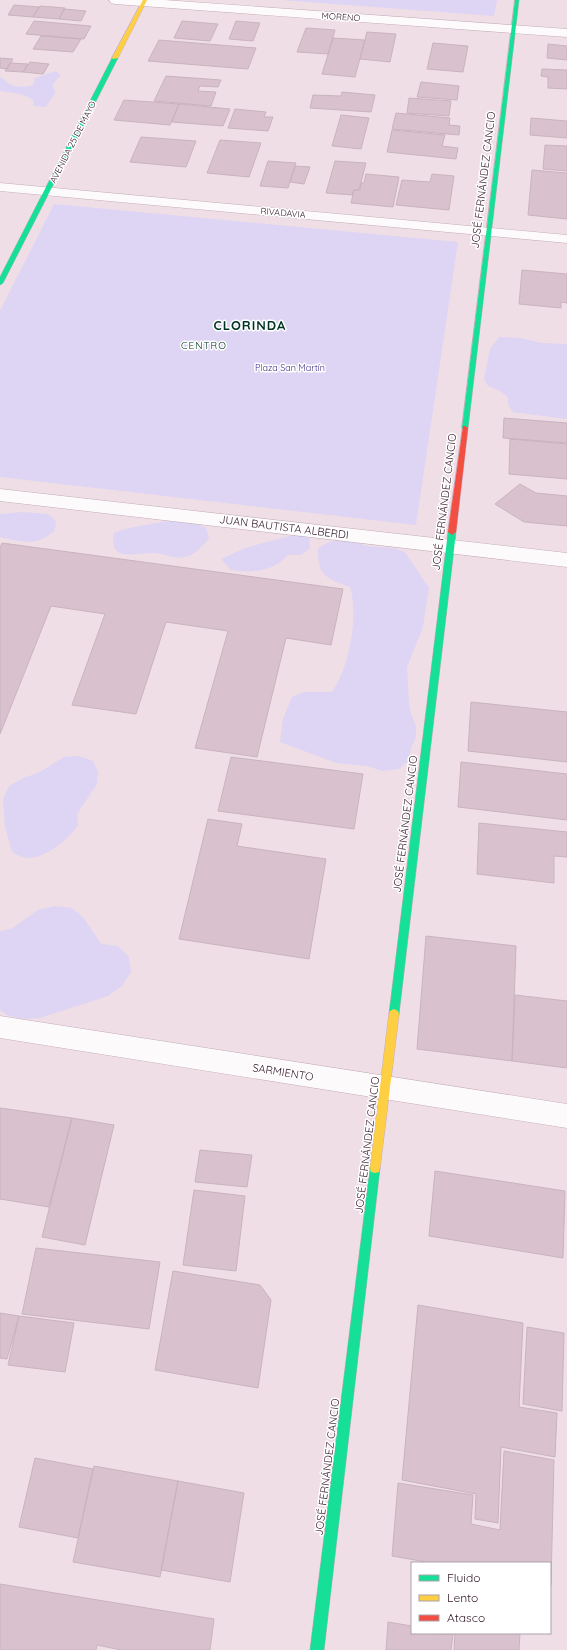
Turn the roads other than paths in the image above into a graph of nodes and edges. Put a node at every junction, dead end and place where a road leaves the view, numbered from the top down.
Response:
1 (115, 0) edge
2 (517, 0) edge
3 (145, 1) edge
4 (514, 29) junction
5 (567, 33) edge
6 (0, 187) edge
7 (47, 192) junction
8 (489, 232) junction
9 (567, 239) edge
10 (0, 283) edge
11 (0, 495) edge
12 (451, 547) junction
13 (567, 560) edge
14 (0, 1027) edge
15 (386, 1088) junction
16 (567, 1116) edge
17 (317, 1650) edge

1 - 3 street, MORENO
2 - 4 street, JOSÉ FERNÁNDEZ CANCIO
3 - 4 street, MORENO
3 - 7 street, AVENIDA 25 DE MAYO
4 - 5 street, MORENO
4 - 8 street, JOSÉ FERNÁNDEZ CANCIO
6 - 7 street, RIVADAVIA
7 - 8 street, RIVADAVIA
7 - 10 street, AVENIDA 25 DE MAYO
8 - 9 street, RIVADAVIA
8 - 12 street, JOSÉ FERNÁNDEZ CANCIO
11 - 12 street, JUAN BAUTISTA ALBERDI
12 - 13 street, JUAN BAUTISTA ALBERDI
12 - 15 street, JOSÉ FERNÁNDEZ CANCIO
14 - 15 street, SARMIENTO
15 - 16 street, SARMIENTO
15 - 17 street, JOSÉ FERNÁNDEZ CANCIO

